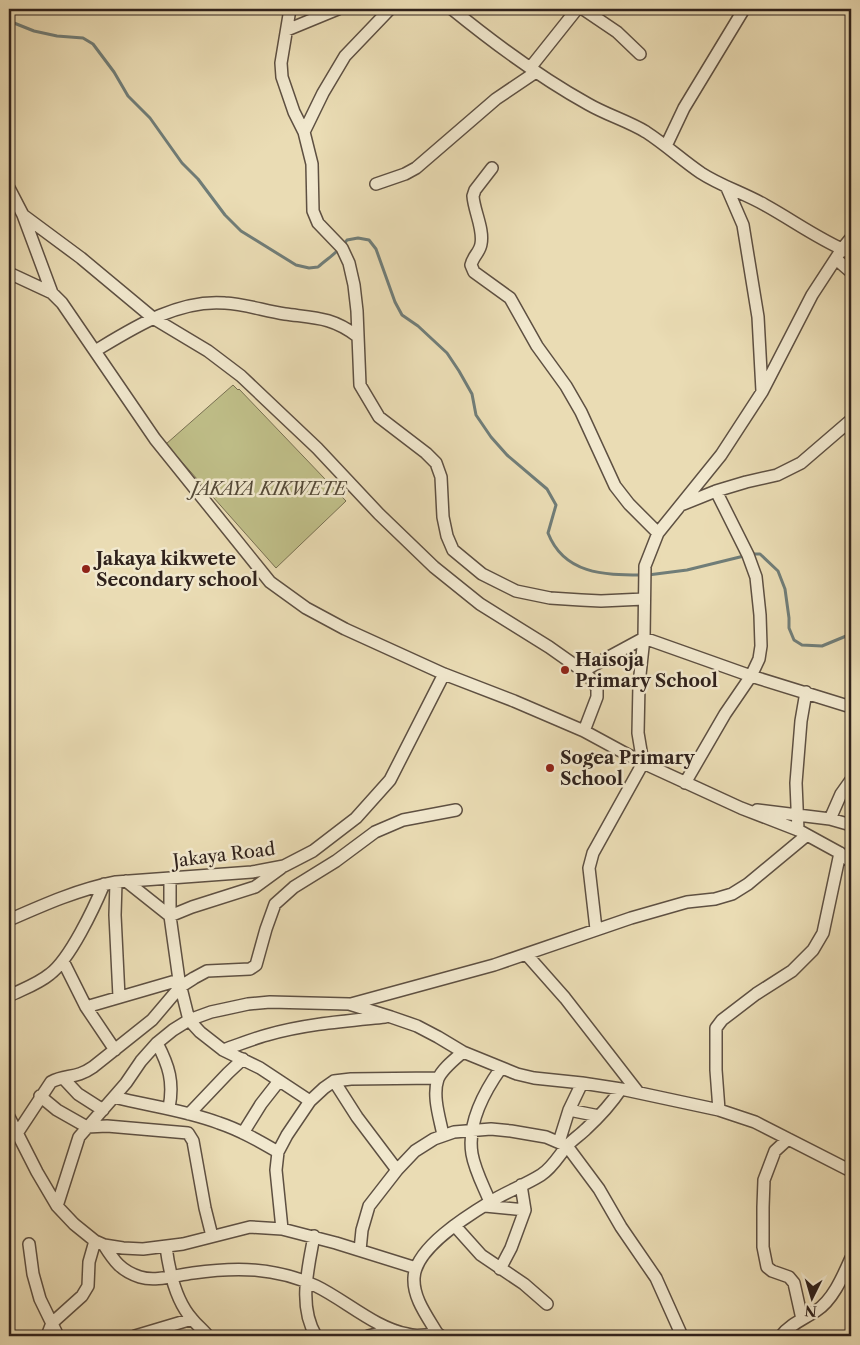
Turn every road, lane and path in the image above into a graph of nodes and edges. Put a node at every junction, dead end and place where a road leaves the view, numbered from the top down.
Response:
1 (290, 9) edge
2 (338, 9) edge
3 (390, 9) edge
4 (452, 9) edge
5 (578, 9) edge
6 (584, 9) edge
7 (744, 9) edge
8 (287, 30) junction
9 (640, 54) dead end
10 (533, 70) junction
11 (304, 132) junction
12 (666, 146) junction
13 (492, 168) dead end
14 (376, 184) dead end
15 (9, 188) edge
16 (727, 188) junction
17 (22, 215) junction
18 (851, 238) edge
19 (843, 254) edge
20 (851, 272) edge
21 (9, 273) edge
22 (52, 293) junction
23 (153, 318) junction
24 (357, 336) junction
25 (94, 351) junction
26 (762, 392) junction
27 (851, 420) edge
28 (716, 491) junction
29 (681, 505) junction
30 (658, 533) junction
31 (644, 600) junction
32 (644, 638) junction
33 (583, 671) junction
34 (444, 674) junction
35 (751, 676) junction
36 (806, 692) junction
37 (851, 708) edge
38 (584, 731) junction
39 (643, 763) junction
40 (851, 780) edge
41 (685, 783) junction
42 (741, 808) junction
43 (456, 810) dead end
44 (799, 814) junction
45 (830, 819) junction
46 (851, 825) edge
47 (803, 833) junction
48 (840, 853) junction
49 (851, 862) edge
50 (284, 866) junction
51 (170, 879) junction
52 (121, 882) junction
53 (104, 884) junction
54 (170, 916) junction
55 (9, 920) edge
56 (596, 929) junction
57 (526, 954) junction
58 (63, 961) junction
59 (180, 983) junction
60 (9, 996) edge
61 (119, 997) junction
62 (349, 1004) junction
63 (86, 1007) junction
64 (391, 1016) junction
65 (189, 1020) junction
66 (157, 1043) junction
67 (115, 1050) junction
68 (223, 1050) junction
69 (463, 1052) junction
70 (243, 1059) junction
71 (501, 1068) junction
72 (63, 1078) junction
73 (438, 1078) junction
74 (279, 1081) junction
75 (334, 1081) junction
76 (582, 1082) junction
77 (621, 1089) junction
78 (638, 1092) junction
79 (40, 1096) junction
80 (114, 1097) junction
81 (310, 1101) junction
82 (169, 1108) junction
83 (102, 1110) junction
84 (569, 1110) junction
85 (719, 1110) junction
86 (30, 1114) junction
87 (189, 1114) junction
88 (9, 1116) edge
89 (599, 1116) junction
90 (87, 1127) junction
91 (472, 1130) junction
92 (18, 1132) junction
93 (243, 1133) junction
94 (443, 1135) junction
95 (788, 1139) junction
96 (563, 1144) junction
97 (278, 1152) junction
98 (397, 1170) junction
99 (851, 1171) edge
100 (521, 1185) junction
101 (487, 1204) junction
102 (56, 1206) junction
103 (525, 1210) junction
104 (456, 1226) junction
105 (282, 1229) junction
106 (212, 1236) junction
107 (314, 1236) junction
108 (100, 1243) junction
109 (29, 1244) dead end
110 (166, 1247) junction
111 (360, 1250) junction
112 (851, 1258) edge
113 (416, 1268) junction
114 (500, 1269) junction
115 (171, 1277) junction
116 (305, 1281) junction
117 (548, 1304) dead end
118 (192, 1319) junction
119 (802, 1319) junction
120 (52, 1323) junction
121 (393, 1330) junction
122 (439, 1335) edge
123 (47, 1336) edge
124 (58, 1336) edge
125 (135, 1336) edge
126 (208, 1336) edge
127 (316, 1336) edge
128 (368, 1336) edge
129 (682, 1336) edge
130 (781, 1336) edge

1 - 8 street
2 - 8 street
3 - 11 street
4 - 10 street
5 - 10 street
6 - 9 street
7 - 12 street
8 - 11 street
10 - 12 street
10 - 14 street
11 - 24 street
12 - 16 street
13 - 30 street
15 - 17 street
16 - 19 street
16 - 26 street
17 - 22 street
17 - 23 street
18 - 19 street
19 - 20 street
19 - 26 street
21 - 22 street
22 - 25 street
23 - 24 street
23 - 25 street
23 - 33 street
24 - 31 street
25 - 34 street
26 - 29 street
27 - 28 street
28 - 29 street
28 - 35 street
29 - 30 street
30 - 31 street
31 - 32 street
32 - 33 street
32 - 35 street
32 - 39 street
33 - 38 street
34 - 38 street
34 - 50 street, Jakaya Road
35 - 36 street
35 - 41 street
36 - 37 street
36 - 44 street
38 - 39 street
39 - 41 street
39 - 56 street
40 - 45 street
41 - 42 street
42 - 44 street
42 - 47 street
43 - 59 street
44 - 45 street
44 - 47 street
45 - 46 street
47 - 48 street
47 - 56 street
48 - 49 street
48 - 85 street
50 - 51 street, Jakaya Road
50 - 54 street
51 - 52 street, Jakaya Road
51 - 54 street
52 - 53 street, Jakaya Road
52 - 54 street
52 - 61 street
53 - 55 street, Jakaya Road
53 - 58 street
54 - 59 street
56 - 57 street
57 - 62 street
57 - 78 street
58 - 60 street
58 - 63 street
59 - 61 street
59 - 65 street
59 - 67 street
61 - 63 street
62 - 64 street
62 - 65 street
63 - 67 street
64 - 68 street
64 - 69 street
65 - 66 street
65 - 68 street
66 - 80 street
66 - 82 street
67 - 72 street
68 - 70 street
69 - 71 street
69 - 73 street
70 - 74 street
70 - 87 street
71 - 76 street
71 - 91 street
72 - 79 street
72 - 83 street
73 - 75 street
73 - 94 street
74 - 81 street
74 - 93 street
75 - 81 street
75 - 98 street
76 - 77 street
76 - 84 street
77 - 78 street
77 - 89 street
78 - 85 street
79 - 86 street
79 - 90 street
80 - 82 street
80 - 83 street
81 - 97 street
82 - 87 street
83 - 90 street
84 - 89 street
84 - 96 street
85 - 95 street
86 - 88 street
86 - 92 street
87 - 93 street
88 - 92 street
89 - 96 street
90 - 102 street
90 - 106 street
91 - 94 street
91 - 96 street
91 - 101 street
92 - 102 street
93 - 97 street
94 - 98 street
95 - 99 street
95 - 119 street
96 - 100 street
96 - 129 street
97 - 105 street
98 - 111 street
100 - 101 street
100 - 103 street
101 - 103 street
101 - 104 street
102 - 108 street
103 - 114 street
104 - 113 street
104 - 114 street
105 - 106 street
105 - 107 street
106 - 110 street
107 - 111 street
107 - 116 street
108 - 110 street
108 - 115 street
108 - 120 street
109 - 120 street
110 - 115 street
111 - 113 street
112 - 119 street
113 - 122 street
114 - 117 street
115 - 116 street
115 - 118 street
116 - 121 street
116 - 127 street
118 - 125 street
118 - 126 street
119 - 130 street
120 - 123 street
120 - 124 street
121 - 122 street
121 - 128 street

